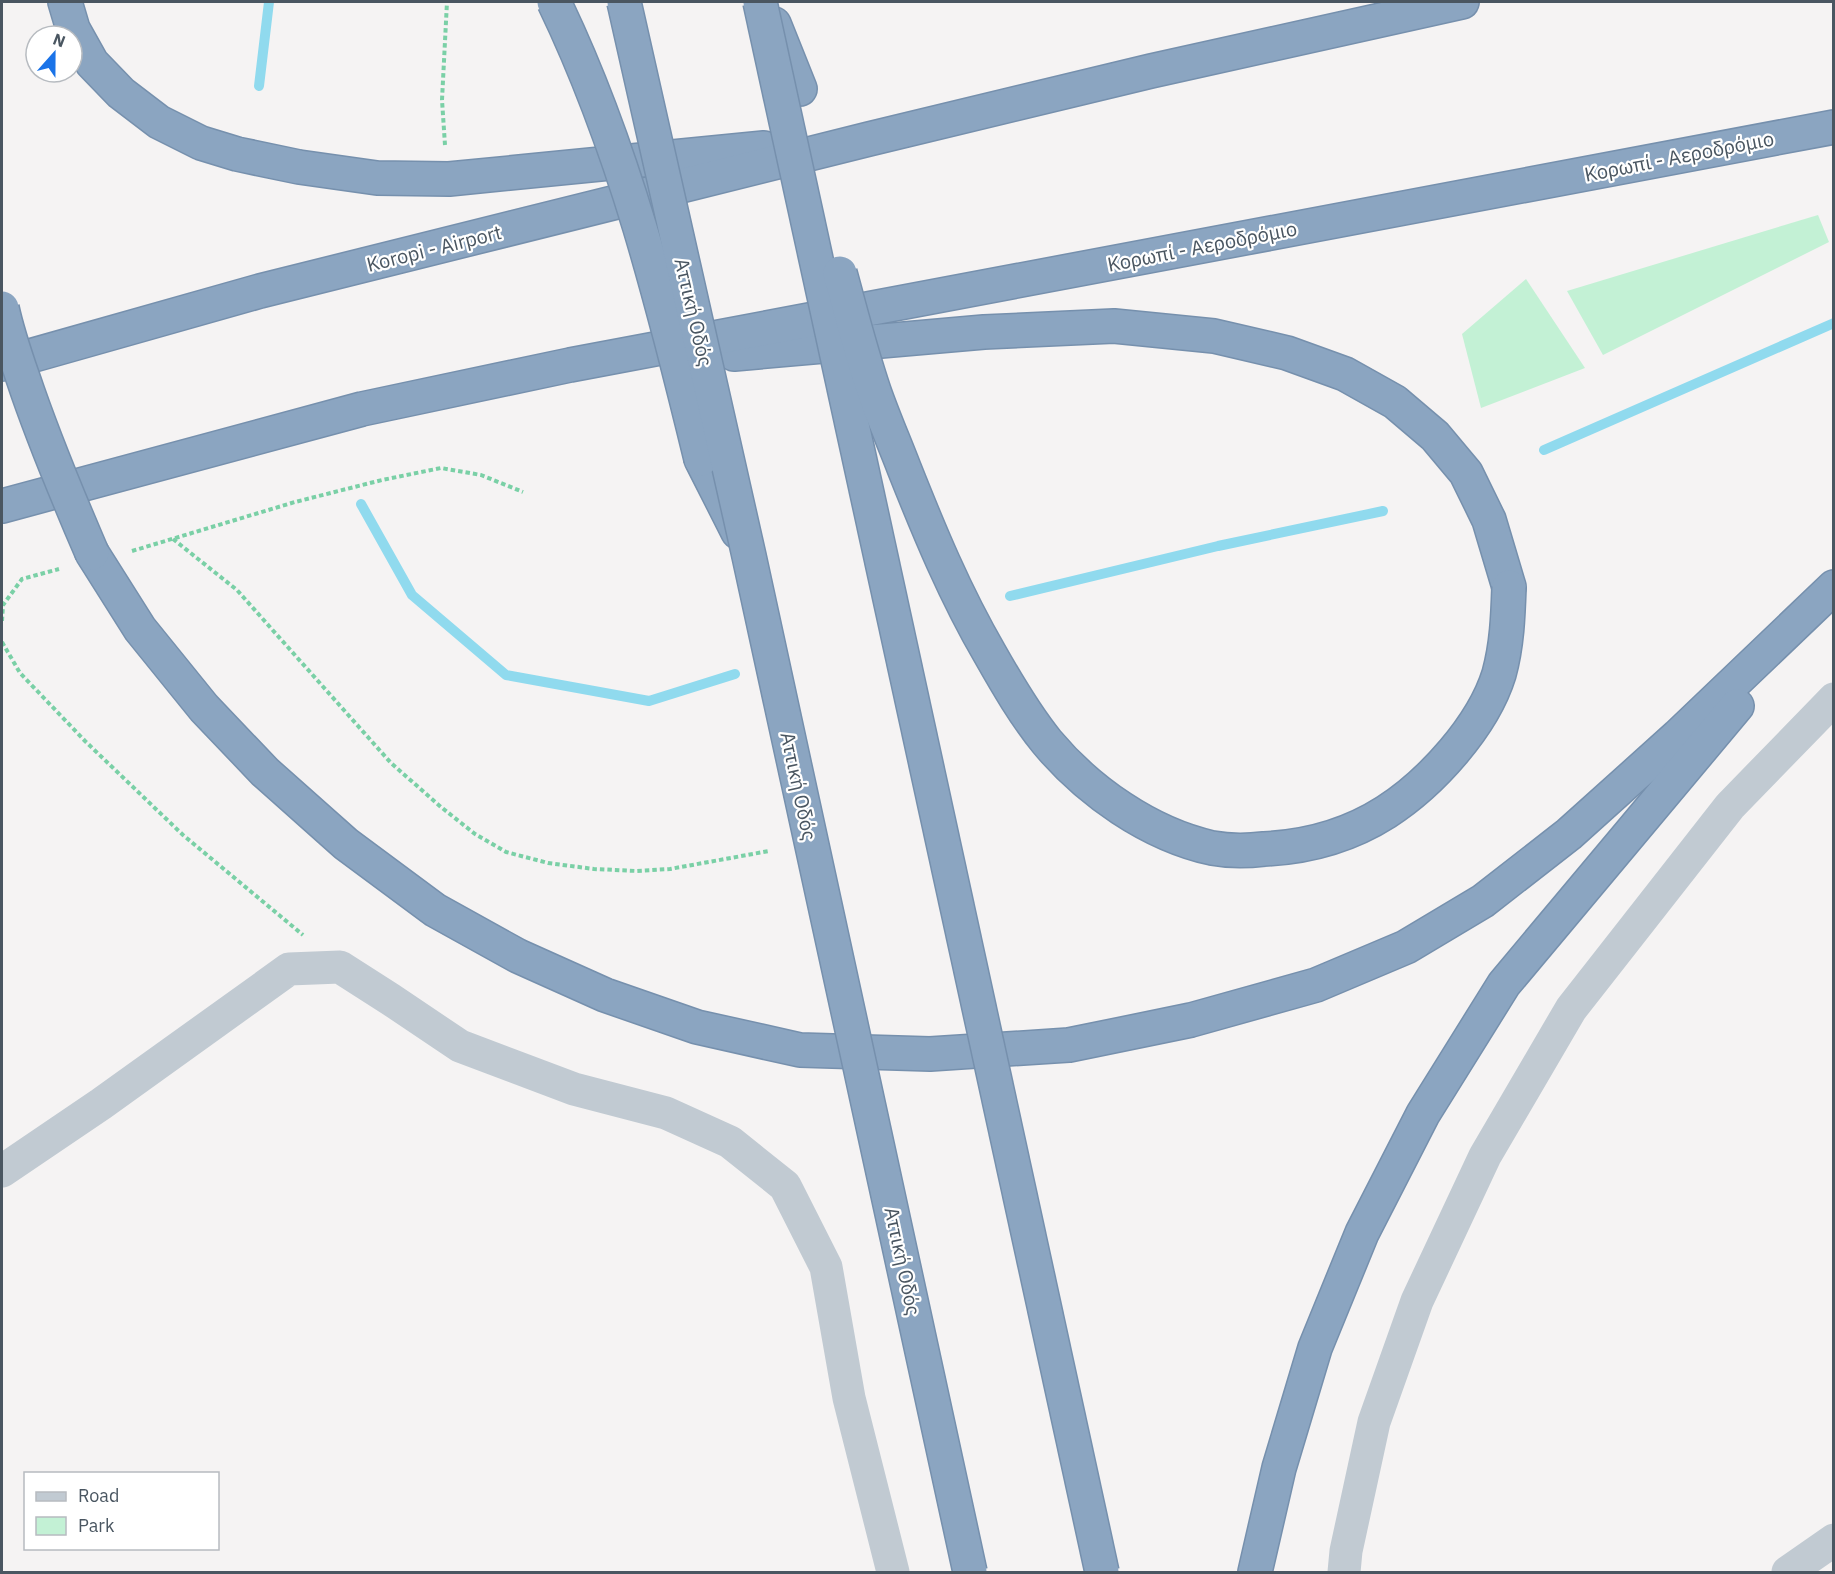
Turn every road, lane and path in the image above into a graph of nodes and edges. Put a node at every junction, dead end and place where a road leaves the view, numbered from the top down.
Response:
1 (65, 2) edge
2 (447, 2) edge
3 (554, 2) edge
4 (624, 2) edge
5 (762, 2) edge
6 (1462, 2) edge
7 (1833, 127) edge
8 (868, 139) junction
9 (449, 179) junction
10 (2, 308) edge
11 (2, 364) edge
12 (570, 366) junction
13 (523, 492) dead end
14 (2, 506) edge
15 (173, 538) junction
16 (132, 551) dead end
17 (749, 556) junction
18 (59, 569) dead end
19 (1833, 589) edge
20 (2, 621) edge
21 (2, 642) edge
22 (1833, 699) edge
23 (769, 851) dead end
24 (340, 967) junction
25 (2, 1171) edge
26 (1833, 1540) edge
27 (893, 1572) edge
28 (970, 1572) edge
29 (1102, 1572) edge
30 (1255, 1572) edge
31 (1344, 1572) edge
32 (1788, 1572) edge

1 - 9 highway
2 - 9 path
3 - 17 highway, bridge
4 - 17 highway, Αττική Οδός, bridge
5 - 12 highway, bridge
5 - 29 highway, bridge
6 - 8 highway
7 - 12 highway, Κορωπί - Αεροδρόμιο
8 - 9 highway
8 - 11 highway, Koropi - Airport
10 - 19 highway, bridge
12 - 14 highway
13 - 15 path
15 - 16 path
15 - 23 path
17 - 28 highway, Αττική Οδός, bridge
18 - 20 path
19 - 30 highway
21 - 24 path
22 - 31 street
24 - 25 street
24 - 27 street
26 - 32 street

